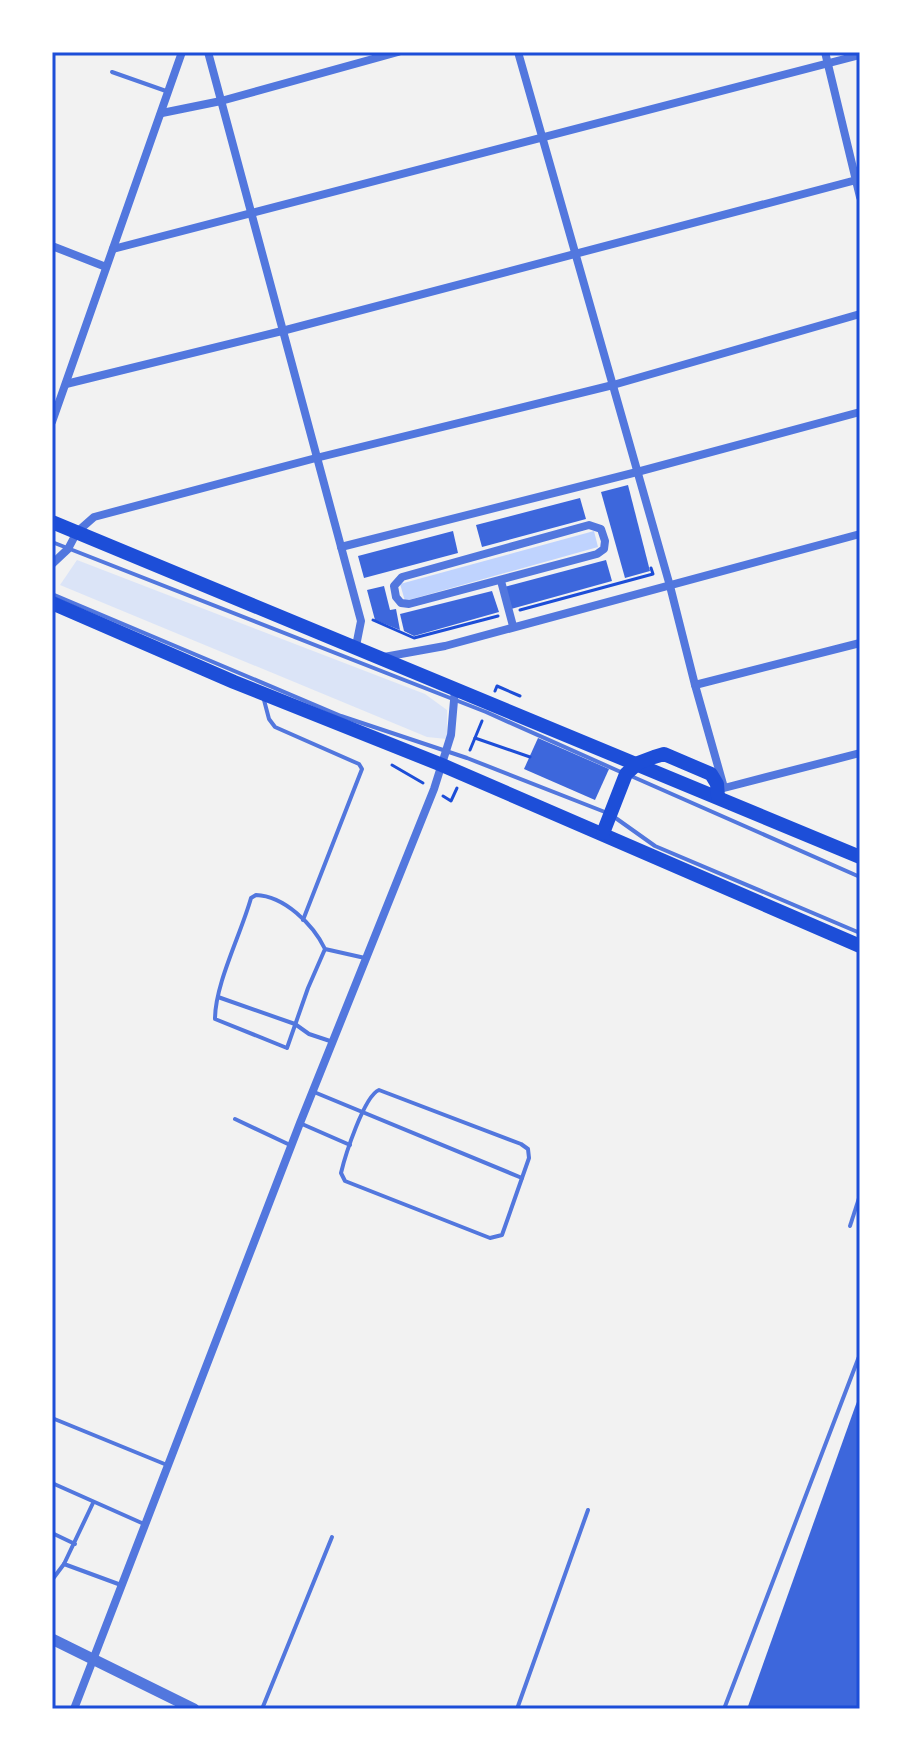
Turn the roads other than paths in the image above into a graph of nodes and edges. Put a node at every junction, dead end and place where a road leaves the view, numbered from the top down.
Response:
1 (182, 52) edge
2 (208, 52) edge
3 (398, 52) edge
4 (518, 52) edge
5 (825, 52) edge
6 (860, 55) edge
7 (828, 63) junction
8 (112, 72) dead end
9 (168, 92) junction
10 (221, 101) junction
11 (162, 113) junction
12 (542, 138) junction
13 (858, 179) edge
14 (860, 197) edge
15 (251, 214) junction
16 (52, 246) edge
17 (113, 249) junction
18 (576, 254) junction
19 (106, 267) junction
20 (860, 314) edge
21 (282, 331) junction
22 (66, 384) junction
23 (613, 385) junction
24 (860, 412) edge
25 (52, 422) edge
26 (316, 458) junction
27 (637, 472) junction
28 (52, 522) edge
29 (77, 532) junction
30 (860, 534) edge
31 (52, 542) edge
32 (341, 547) junction
33 (68, 549) junction
34 (52, 564) edge
35 (501, 581) junction
36 (670, 586) junction
37 (52, 594) edge
38 (52, 603) edge
39 (513, 626) junction
40 (860, 643) edge
41 (356, 646) junction
42 (381, 657) junction
43 (695, 685) junction
44 (263, 694) junction
45 (455, 695) junction
46 (860, 753) edge
47 (444, 758) junction
48 (638, 763) junction
49 (626, 774) junction
50 (721, 792) junction
51 (610, 814) junction
52 (603, 833) junction
53 (860, 857) edge
54 (860, 877) edge
55 (303, 920) junction
56 (859, 942) edge
57 (325, 949) junction
58 (366, 958) junction
59 (218, 997) junction
60 (295, 1024) junction
61 (334, 1042) junction
62 (313, 1092) junction
63 (363, 1114) junction
64 (235, 1119) dead end
65 (300, 1123) junction
66 (350, 1145) junction
67 (292, 1146) junction
68 (522, 1178) junction
69 (860, 1195) edge
70 (850, 1226) dead end
71 (860, 1354) edge
72 (52, 1418) edge
73 (167, 1465) junction
74 (52, 1483) edge
75 (93, 1503) junction
76 (588, 1510) dead end
77 (144, 1524) junction
78 (52, 1533) edge
79 (332, 1537) dead end
80 (75, 1544) junction
81 (64, 1564) junction
82 (52, 1580) edge
83 (121, 1585) junction
84 (52, 1639) edge
85 (93, 1659) junction
86 (74, 1709) edge
87 (194, 1709) edge
88 (262, 1709) edge
89 (517, 1709) edge
90 (724, 1709) edge

1 - 9 street
2 - 10 street
3 - 10 street
4 - 12 street
5 - 7 street
6 - 7 street
7 - 12 street
7 - 13 street
8 - 9 lane
9 - 11 street
10 - 11 street
10 - 15 street
11 - 17 street
12 - 15 street
12 - 18 street
13 - 14 street
13 - 18 street
15 - 17 street
15 - 21 street
16 - 19 street
17 - 19 street
18 - 21 street
18 - 23 street
19 - 22 street
20 - 23 street
21 - 22 street
21 - 26 street
22 - 25 street
23 - 26 street
23 - 27 street
24 - 27 street
26 - 29 street
26 - 32 street
27 - 32 street
27 - 36 street
28 - 29 main road
29 - 33 street
29 - 41 main road
30 - 36 street
31 - 33 lane
32 - 41 street
33 - 34 street
33 - 45 lane
35 - 35 street
35 - 39 street
36 - 39 street
36 - 43 street
37 - 47 lane
38 - 44 main road
39 - 42 street
40 - 43 street
41 - 42 main road
42 - 45 main road
43 - 50 street
44 - 47 main road
44 - 55 lane
45 - 47 street
45 - 48 main road
45 - 49 lane
46 - 50 street
47 - 51 lane
47 - 52 main road
47 - 58 street
48 - 49 main road
48 - 50 main road
49 - 51 main road
49 - 54 lane
50 - 53 main road
51 - 52 main road
51 - 56 lane
52 - 56 main road
55 - 57 lane
55 - 59 lane
57 - 58 lane
57 - 60 lane
58 - 61 street
59 - 60 lane
59 - 60 lane
60 - 61 lane
61 - 62 street
62 - 63 lane
62 - 65 street
63 - 66 lane
63 - 68 lane
63 - 68 lane
64 - 67 lane
65 - 66 lane
65 - 67 street
66 - 68 lane
67 - 73 street
69 - 70 lane
71 - 90 lane
72 - 73 lane
73 - 77 street
74 - 75 lane
75 - 77 lane
75 - 80 lane
76 - 89 lane
77 - 83 street
78 - 80 lane
79 - 88 lane
80 - 81 lane
81 - 82 lane
81 - 83 lane
83 - 85 street
84 - 85 street
85 - 86 street
85 - 87 street

